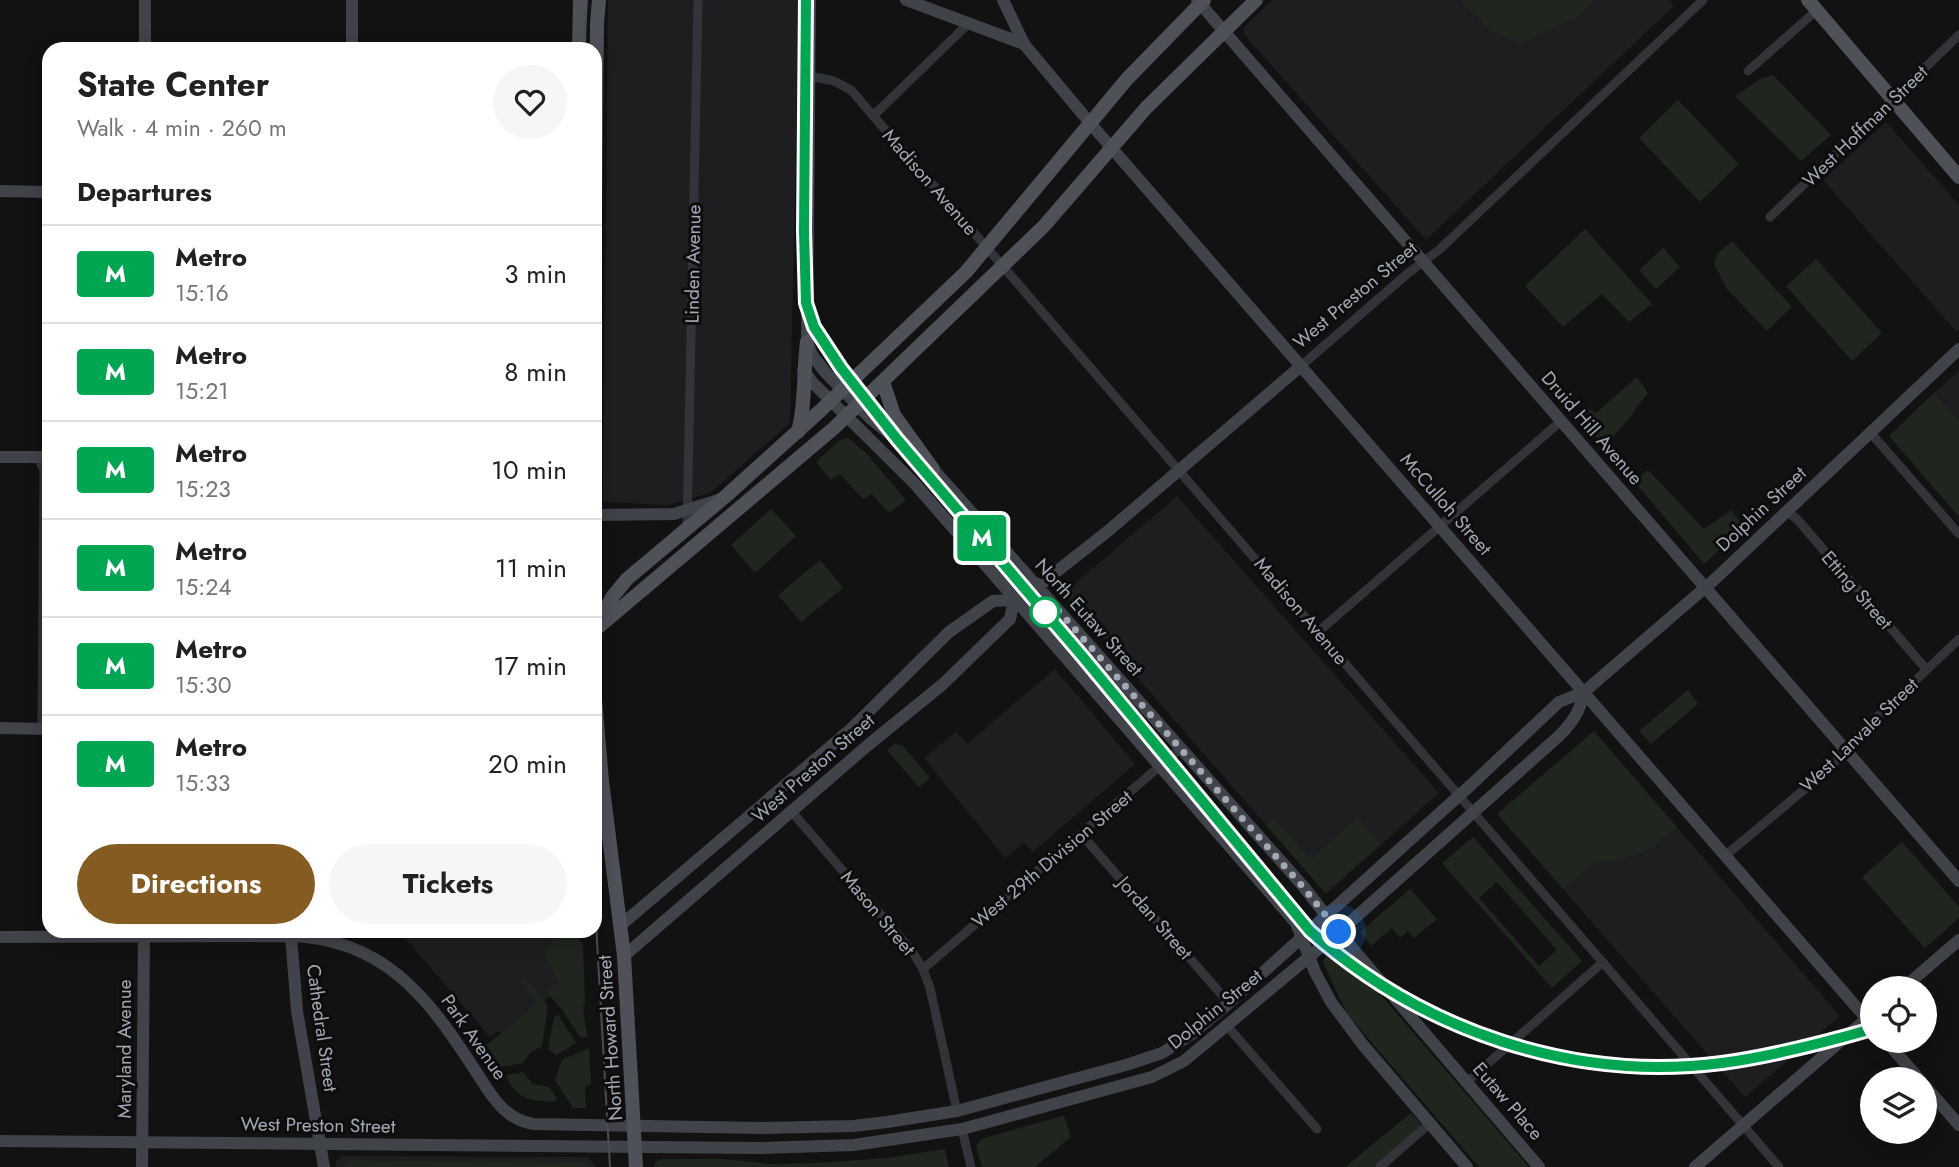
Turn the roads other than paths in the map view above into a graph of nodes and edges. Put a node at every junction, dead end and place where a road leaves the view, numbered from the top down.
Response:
1 (145, 0) edge
2 (352, 0) edge
3 (580, 0) edge
4 (599, 0) edge
5 (698, 0) edge
6 (810, 0) edge
7 (905, 0) edge
8 (1003, 0) edge
9 (1256, 0) edge
10 (1703, 0) edge
11 (1200, 1) edge
12 (1812, 5) edge
13 (969, 23) junction
14 (1224, 31) junction
15 (1959, 35) edge
16 (145, 42) edge
17 (352, 42) edge
18 (579, 42) edge
19 (597, 42) edge
20 (1024, 44) junction
21 (1748, 71) dead end
22 (809, 76) junction
23 (1893, 100) junction
24 (873, 116) junction
25 (1090, 123) junction
26 (1111, 147) junction
27 (1959, 177) edge
28 (0, 191) edge
29 (42, 192) edge
30 (1770, 217) dead end
31 (988, 248) junction
32 (1423, 262) junction
33 (1003, 267) junction
34 (807, 342) junction
35 (1959, 349) edge
36 (1301, 366) junction
37 (803, 370) junction
38 (883, 382) junction
39 (843, 390) junction
40 (832, 401) junction
41 (858, 406) junction
42 (847, 416) junction
43 (1561, 421) junction
44 (798, 432) junction
45 (1870, 432) junction
46 (0, 457) edge
47 (42, 457) edge
48 (933, 469) junction
49 (1179, 471) junction
50 (727, 495) junction
51 (687, 510) junction
52 (1787, 512) junction
53 (602, 515) edge
54 (1439, 526) junction
55 (687, 528) junction
56 (1959, 534) edge
57 (1037, 587) junction
58 (1704, 587) junction
59 (1013, 600) junction
60 (602, 616) edge
61 (602, 623) edge
62 (1318, 632) junction
63 (1959, 639) edge
64 (1926, 669) junction
65 (1584, 692) junction
66 (0, 729) edge
67 (42, 729) edge
68 (1181, 748) junction
69 (1846, 750) junction
70 (1160, 767) junction
71 (602, 781) edge
72 (1459, 796) junction
73 (792, 812) junction
74 (1473, 812) junction
75 (1081, 834) junction
76 (1725, 856) junction
77 (1959, 881) edge
78 (1326, 916) junction
79 (621, 925) junction
80 (1339, 932) junction
81 (42, 936) edge
82 (0, 937) edge
83 (144, 938) edge
84 (291, 938) edge
85 (315, 938) edge
86 (1302, 938) junction
87 (1959, 940) edge
88 (624, 956) junction
89 (1309, 957) junction
90 (1602, 962) junction
91 (923, 969) junction
92 (1917, 976) edge
93 (1229, 1003) junction
94 (1860, 1007) edge
95 (1228, 1027) junction
96 (1860, 1028) edge
97 (1896, 1053) edge
98 (1909, 1067) edge
99 (1467, 1082) junction
100 (1937, 1100) edge
101 (957, 1111) junction
102 (1430, 1123) junction
103 (634, 1125) junction
104 (1743, 1125) junction
105 (1959, 1125) edge
106 (962, 1129) junction
107 (1317, 1129) dead end
108 (143, 1141) junction
109 (0, 1142) edge
110 (320, 1146) junction
111 (635, 1147) junction
112 (142, 1167) edge
113 (324, 1167) edge
114 (636, 1167) edge
115 (971, 1167) edge
116 (1380, 1167) edge
117 (1467, 1167) edge
118 (1539, 1167) edge
119 (1695, 1167) edge
120 (1779, 1167) edge

1 - 16 main road
2 - 17 main road
3 - 18 main road
4 - 19 main road
5 - 51 street, Linden Avenue
6 - 22 main road
7 - 13 main road
8 - 20 main road, McCulloh Street
9 - 14 main road
10 - 32 street, West Preston Street
11 - 14 main road, Druid Hill Avenue
11 - 25 main road
12 - 21 street
12 - 23 main road
13 - 20 main road
13 - 24 street
14 - 26 main road
14 - 32 main road, Druid Hill Avenue
15 - 23 street, West Hoffman Street
20 - 25 main road, McCulloh Street
22 - 24 street, Madison Avenue
22 - 34 main road
23 - 27 main road
23 - 30 street, West Hoffman Street
24 - 31 street, Madison Avenue
25 - 26 main road, McCulloh Street
25 - 31 main road
26 - 33 main road
26 - 36 main road, McCulloh Street
28 - 29 main road
31 - 33 street, Madison Avenue
31 - 39 main road
32 - 36 street, West Preston Street
32 - 43 main road, Druid Hill Avenue
33 - 38 main road
33 - 49 street, Madison Avenue
34 - 37 main road
34 - 39 main road, North Eutaw Street
35 - 45 main road, Dolphin Street
36 - 49 main road, West Preston Street
36 - 54 main road, McCulloh Street
37 - 40 main road
37 - 44 main road
38 - 41 main road
38 - 48 main road
39 - 40 main road
39 - 41 main road, North Eutaw Street
40 - 42 main road
40 - 44 main road
41 - 42 main road
41 - 48 main road, North Eutaw Street
42 - 59 main road
42 - 61 main road
43 - 54 street
43 - 58 main road, Druid Hill Avenue
44 - 50 main road
45 - 52 main road, Dolphin Street
45 - 56 street
46 - 47 main road
48 - 57 main road, North Eutaw Street
49 - 57 main road, West Preston Street
49 - 62 street, Madison Avenue
50 - 51 main road
50 - 55 main road
51 - 53 main road
51 - 55 street, Linden Avenue
52 - 58 main road, Dolphin Street
52 - 64 street, Etting Street
54 - 62 street
54 - 65 main road, McCulloh Street
55 - 60 main road
57 - 59 main road, West Preston Street
57 - 68 main road, North Eutaw Street
58 - 65 main road, Dolphin Street
58 - 69 main road, Druid Hill Avenue
59 - 70 main road
59 - 73 main road, West Preston Street
59 - 79 main road, West Preston Street
62 - 72 street, Madison Avenue
63 - 64 street, West Lanvale Street
64 - 69 street, West Lanvale Street
65 - 72 main road, Dolphin Street
65 - 74 main road, Dolphin Street
65 - 76 main road, McCulloh Street
66 - 67 main road
68 - 70 street, West 29th Division Street
68 - 78 main road, North Eutaw Street
69 - 76 street, West Lanvale Street
69 - 77 main road, Druid Hill Avenue
70 - 75 street, West 29th Division Street
70 - 86 main road
71 - 79 main road, North Howard Street
72 - 74 street, Madison Avenue
72 - 78 main road, Dolphin Street
73 - 88 main road, West Preston Street
73 - 91 street, Mason Street
74 - 80 main road, Dolphin Street
74 - 90 street, Madison Avenue
75 - 91 street, West 29th Division Street
75 - 93 street, Jordan Street
76 - 94 main road, McCulloh Street
78 - 80 main road, North Eutaw Street
78 - 86 main road, Dolphin Street
79 - 88 main road, North Howard Street
80 - 89 main road, Dolphin Street
80 - 99 main road, Eutaw Place
81 - 82 main road, Park Avenue
83 - 108 main road, Maryland Avenue
84 - 110 main road, Cathedral Street
85 - 103 main road, Park Avenue
86 - 89 main road
86 - 93 main road, Dolphin Street
87 - 92 main road
88 - 103 main road, North Howard Street
89 - 95 main road, Dolphin Street
89 - 102 main road
90 - 99 street
90 - 104 street, Madison Avenue
91 - 101 street, Mason Street
93 - 101 main road, Dolphin Street
95 - 106 main road, Dolphin Street
95 - 107 street
96 - 104 main road
97 - 98 main road
99 - 118 main road, Eutaw Place
100 - 105 main road
101 - 103 main road, Dolphin Street
102 - 116 street
102 - 117 main road
103 - 111 main road, North Howard Street
104 - 119 main road
104 - 120 street, Madison Avenue
106 - 111 main road, Dolphin Street
106 - 115 street
108 - 109 main road, West Preston Street
108 - 110 main road, West Preston Street
108 - 112 main road, Maryland Avenue
110 - 111 main road, West Preston Street
110 - 113 main road, Cathedral Street
111 - 114 main road, North Howard Street

